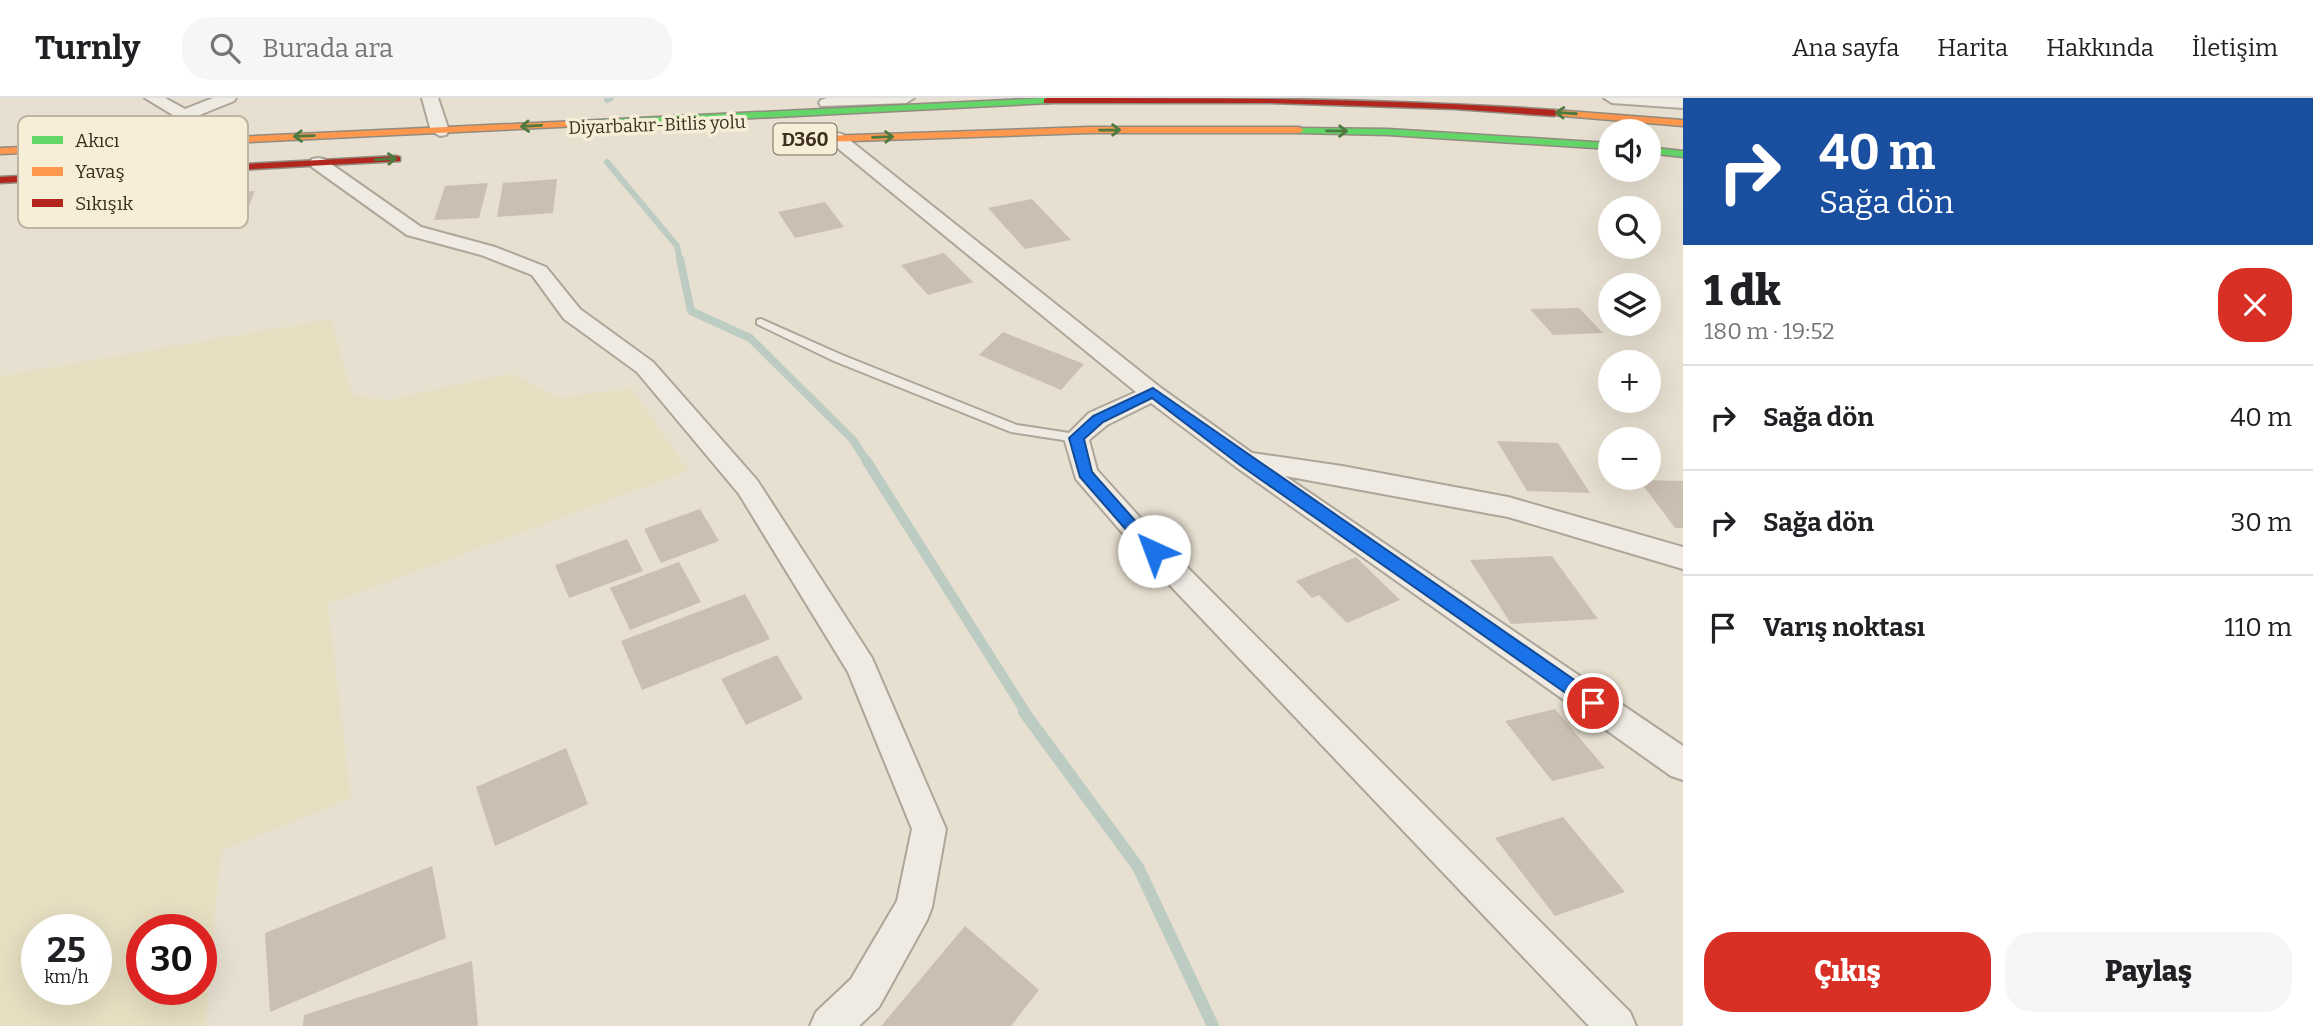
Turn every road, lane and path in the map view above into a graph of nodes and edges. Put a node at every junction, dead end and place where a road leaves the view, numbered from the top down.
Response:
1 (153, 98) edge
2 (228, 98) edge
3 (430, 98) edge
4 (906, 98) edge
5 (1612, 98) edge
6 (1683, 103) edge
7 (827, 105) edge
8 (183, 116) joint
9 (1683, 123) edge
10 (440, 131) junction
11 (248, 138) edge
12 (836, 138) junction
13 (808, 139) dead end
14 (1598, 145) edge
15 (18, 150) edge
16 (0, 151) edge
17 (1661, 151) edge
18 (1683, 154) edge
19 (410, 158) dead end
20 (318, 163) junction
21 (248, 167) edge
22 (18, 179) edge
23 (0, 180) edge
24 (761, 321) dead end
25 (1153, 393) junction
26 (1076, 438) junction
27 (1245, 461) junction
28 (1683, 558) edge
29 (1683, 765) edge
30 (830, 1026) edge
31 (1616, 1026) edge

1 - 8 street
2 - 8 street
3 - 10 street
4 - 7 street
5 - 6 street
9 -> 7 highway, Diyarbakır-Bitlis yolu / D360
7 -> 10 highway, Diyarbakır-Bitlis yolu / D360
10 -> 11 highway, Diyarbakır-Bitlis yolu / D360
12 - 13 highway, D360
12 -> 14 highway, D360
12 - 25 street
15 - 16 highway, Diyarbakır-Bitlis yolu / D360
17 - 18 highway
20 -> 19 highway
20 - 21 highway
20 - 30 street
22 - 23 highway
24 - 26 lane
25 - 26 street
25 - 27 street
26 - 31 street
27 - 28 street
27 - 29 street

